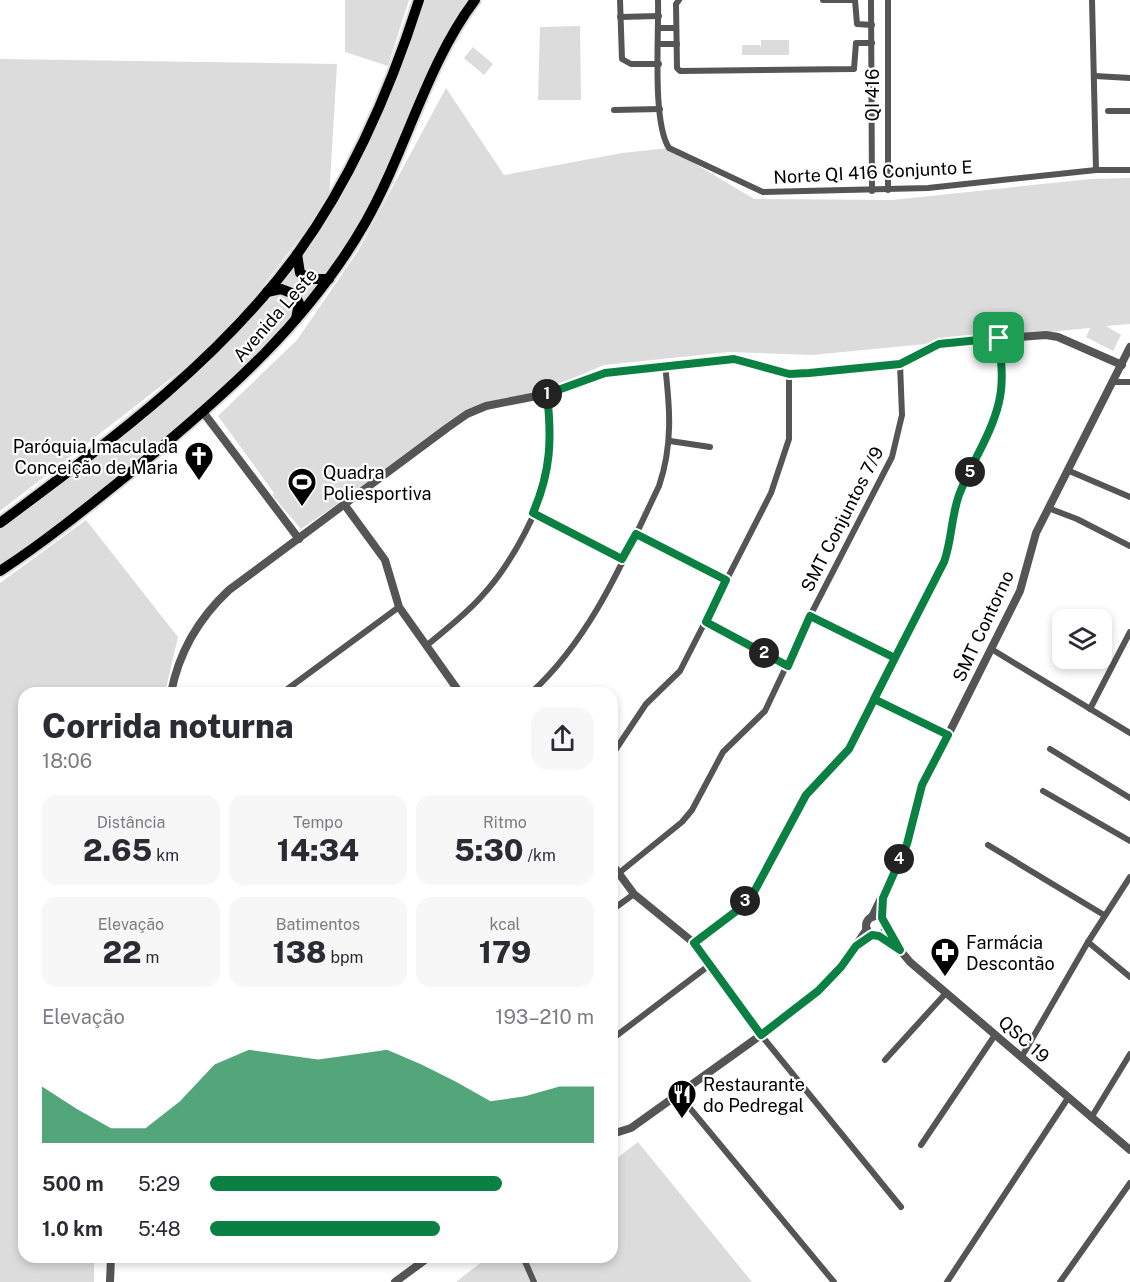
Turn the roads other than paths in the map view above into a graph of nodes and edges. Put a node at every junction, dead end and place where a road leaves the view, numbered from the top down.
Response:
1 (419, 0) edge
2 (475, 0) edge
3 (620, 0) edge
4 (658, 0) edge
5 (679, 0) edge
6 (823, 0) edge
7 (871, 0) edge
8 (888, 0) edge
9 (1092, 0) edge
10 (658, 16) junction
11 (620, 17) junction
12 (872, 25) junction
13 (659, 28) junction
14 (676, 28) junction
15 (872, 43) junction
16 (659, 44) junction
17 (676, 44) junction
18 (659, 64) junction
19 (872, 73) junction
20 (888, 75) junction
21 (1095, 76) junction
22 (1130, 78) edge
23 (872, 87) junction
24 (887, 90) junction
25 (660, 109) junction
26 (614, 110) dead end
27 (1108, 111) dead end
28 (1130, 111) edge
29 (1096, 170) junction
30 (1130, 170) edge
31 (872, 190) junction
32 (888, 190) junction
33 (297, 254) junction
34 (329, 279) junction
35 (267, 292) junction
36 (295, 322) junction
37 (999, 338) junction
38 (1130, 347) edge
39 (900, 364) junction
40 (665, 365) junction
41 (1122, 365) junction
42 (789, 374) junction
43 (1113, 382) junction
44 (1130, 382) edge
45 (547, 394) junction
46 (203, 412) junction
47 (670, 441) junction
48 (710, 447) dead end
49 (1067, 470) junction
50 (1130, 497) edge
51 (344, 504) junction
52 (1048, 508) junction
53 (533, 513) junction
54 (0, 523) edge
55 (636, 534) junction
56 (299, 539) junction
57 (1130, 546) edge
58 (622, 559) junction
59 (5, 564) edge
60 (0, 571) edge
61 (726, 580) junction
62 (399, 607) junction
63 (810, 616) junction
64 (706, 622) junction
65 (1130, 632) edge
66 (426, 645) junction
67 (993, 650) junction
68 (895, 658) junction
69 (788, 666) junction
70 (173, 687) edge
71 (290, 687) edge
72 (453, 687) edge
73 (537, 687) edge
74 (874, 699) junction
75 (1090, 709) junction
76 (1130, 733) edge
77 (948, 735) junction
78 (618, 746) edge
79 (1050, 749) dead end
80 (1043, 791) dead end
81 (1130, 798) edge
82 (1130, 841) edge
83 (987, 845) dead end
84 (619, 873) joint
85 (1130, 877) edge
86 (886, 887) junction
87 (634, 894) junction
88 (618, 906) edge
89 (1104, 915) junction
90 (872, 917) junction
91 (884, 922) junction
92 (872, 933) junction
93 (1088, 942) junction
94 (694, 943) junction
95 (900, 950) junction
96 (711, 964) junction
97 (1130, 977) edge
98 (946, 993) junction
99 (618, 1034) edge
100 (761, 1035) junction
101 (994, 1035) junction
102 (1130, 1054) edge
103 (1021, 1058) junction
104 (885, 1060) dead end
105 (679, 1095) junction
106 (1068, 1098) junction
107 (1091, 1118) junction
108 (618, 1132) edge
109 (921, 1145) dead end
110 (1130, 1150) edge
111 (1130, 1183) edge
112 (901, 1207) dead end
113 (111, 1263) edge
114 (421, 1263) edge
115 (526, 1263) edge
116 (110, 1282) edge
117 (395, 1282) edge
118 (534, 1282) edge
119 (834, 1282) edge
120 (947, 1282) edge
121 (1060, 1282) edge

1 - 33 main road, Avenida Leste
2 - 34 main road, Avenida Leste
3 - 11 street
4 - 10 street, Norte QI 416 Conjunto E
5 - 14 street
6 - 12 street
7 - 12 street
8 - 20 street, QI 416
9 - 21 street
10 - 11 street
10 - 13 street, Norte QI 416 Conjunto E
11 - 18 street
12 - 15 street
13 - 14 street
13 - 16 street, Norte QI 416 Conjunto E
14 - 17 street
15 - 17 street
15 - 19 street
16 - 17 street
16 - 18 street, Norte QI 416 Conjunto E
18 - 25 street, Norte QI 416 Conjunto E
19 - 20 street
19 - 23 street
20 - 24 street, QI 416
21 - 22 street
21 - 29 street
23 - 24 street
23 - 31 street
24 - 32 street, QI 416
25 - 26 street
25 - 31 street, Norte QI 416 Conjunto E
27 - 28 street
29 - 30 street, Norte QI 416 Conjunto E
29 - 32 street, Norte QI 416 Conjunto E
31 - 32 street, Norte QI 416 Conjunto E
33 - 34 main road
33 - 35 main road, Avenida Leste
34 - 36 main road, Avenida Leste
35 - 36 main road
35 - 54 main road, Avenida Leste
36 - 46 main road, Avenida Leste
37 - 39 street
37 - 41 street
37 - 68 street
38 - 41 street, SMT Contorno
39 - 42 street
39 - 63 street, SMT Conjuntos 7/9
40 - 42 street
40 - 45 street
40 - 47 street
41 - 43 street, SMT Contorno
42 - 61 street
43 - 44 street
43 - 49 street, SMT Contorno
45 - 51 street
45 - 53 street
46 - 56 street
46 - 59 main road, Avenida Leste
47 - 48 street
47 - 55 street
49 - 50 street
49 - 52 street, SMT Contorno
51 - 56 street
51 - 62 street
52 - 57 street
52 - 67 street, SMT Contorno
53 - 58 street
53 - 66 street
55 - 58 street
55 - 61 street
56 - 70 street
58 - 73 street
59 - 60 main road, Avenida Leste
61 - 64 street
62 - 66 street
62 - 71 street
63 - 68 street
63 - 69 street, SMT Conjuntos 7/9
64 - 69 street
64 - 78 street
65 - 75 street
66 - 72 street
67 - 75 street
67 - 77 street, SMT Contorno
68 - 74 street
69 - 84 street, SMT Conjuntos 7/9
74 - 77 street
74 - 94 street
75 - 76 street
77 - 86 street, SMT Contorno
79 - 81 street
80 - 82 street
83 - 89 street
84 - 87 street
85 - 89 street
86 - 90 street, SMT Contorno
86 - 91 street, SMT Contorno
87 - 88 street
87 - 94 street
89 - 93 street
90 - 91 street
90 - 92 street, SMT Contorno
91 - 92 street
91 - 95 street, QSC 19
92 - 95 street, QSC 19
92 - 100 street
93 - 97 street
93 - 103 street
94 - 96 street
95 - 98 street, QSC 19
96 - 99 street
96 - 100 street
98 - 101 street, QSC 19
98 - 104 street
100 - 105 street
100 - 112 street
101 - 103 street, QSC 19
101 - 109 street
102 - 107 street
103 - 106 street, QSC 19
105 - 108 street
105 - 119 street
106 - 107 street, QSC 19
106 - 120 street
107 - 110 street, QSC 19
111 - 121 street
113 - 116 street
114 - 117 street
115 - 118 street

